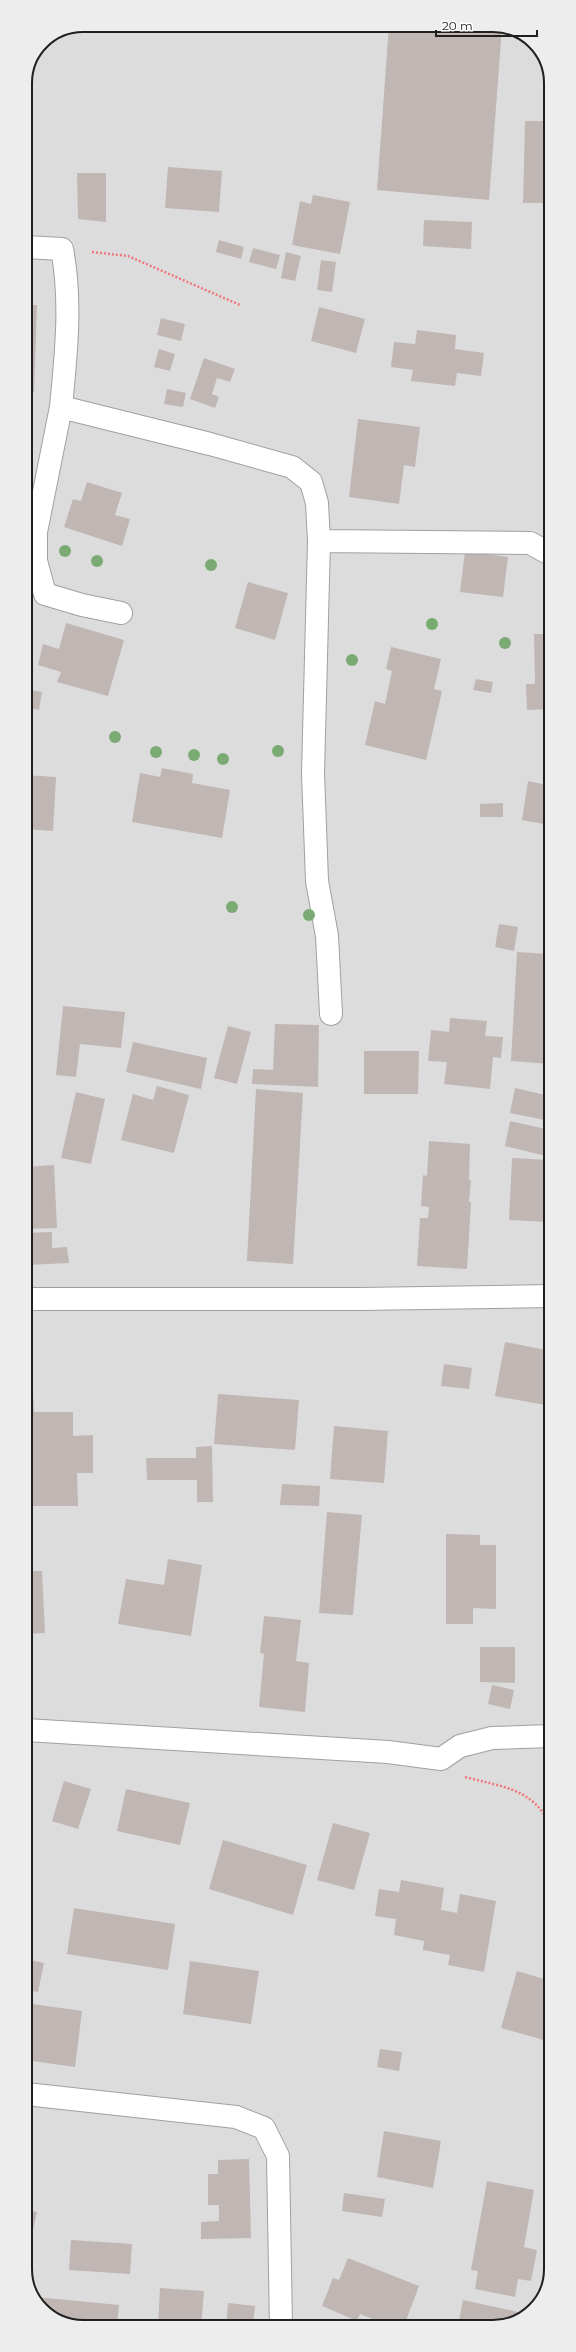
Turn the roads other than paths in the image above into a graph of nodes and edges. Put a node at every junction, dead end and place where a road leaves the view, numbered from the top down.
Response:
1 (32, 247) edge
2 (61, 407) junction
3 (320, 541) junction
4 (544, 550) edge
5 (121, 613) dead end
6 (331, 1014) dead end
7 (544, 1296) edge
8 (32, 1299) edge
9 (32, 1730) edge
10 (544, 1736) edge
11 (32, 2095) edge
12 (281, 2320) edge

1 - 2 street
2 - 3 street
2 - 5 street
3 - 4 street
3 - 6 street
7 - 8 street
9 - 10 street
11 - 12 street

